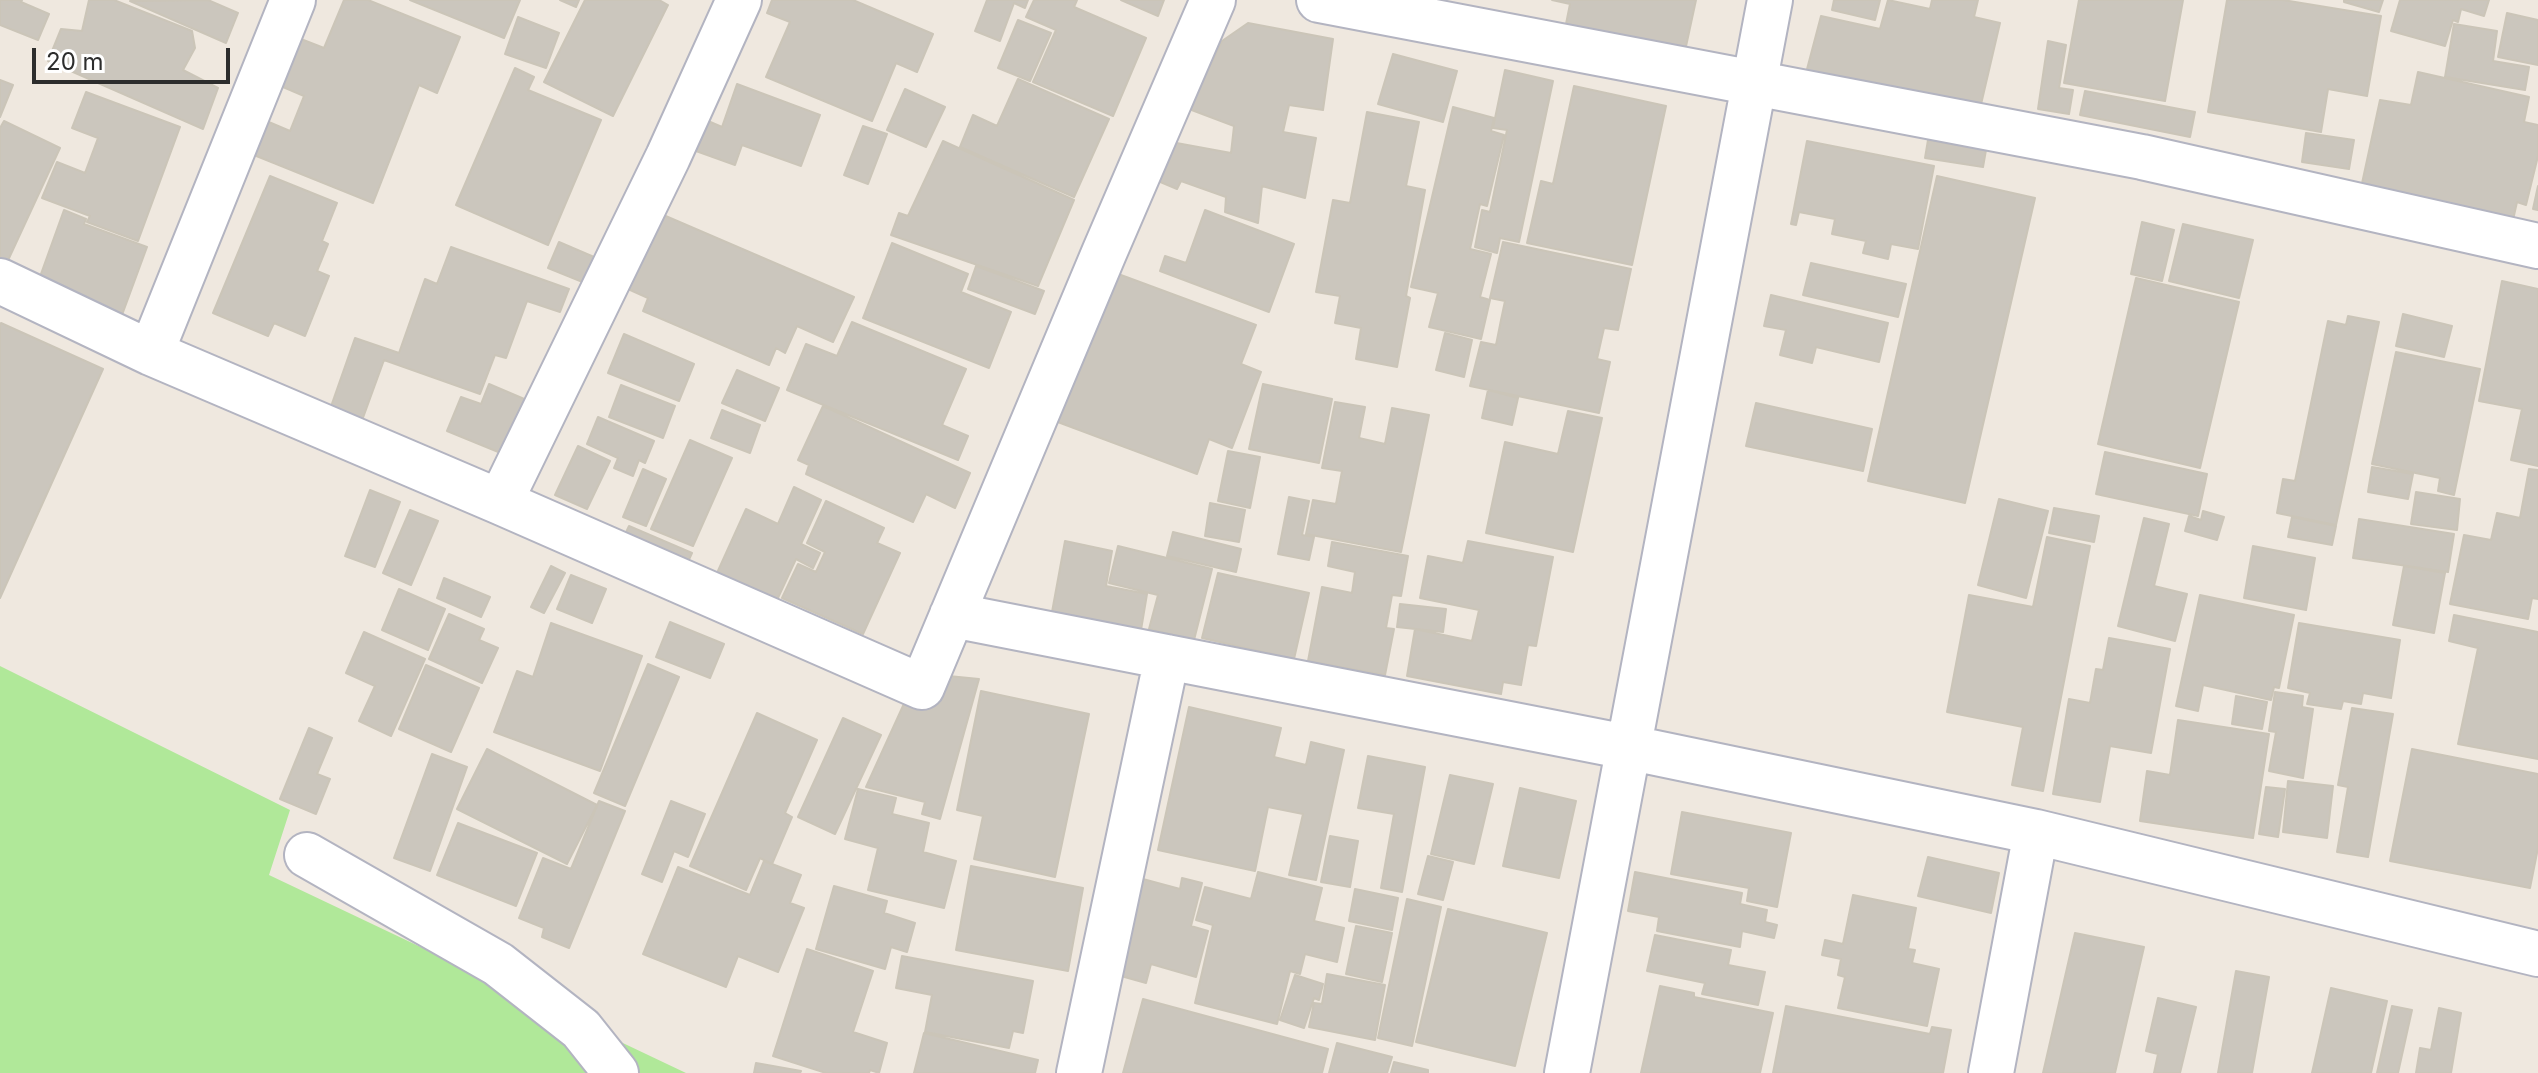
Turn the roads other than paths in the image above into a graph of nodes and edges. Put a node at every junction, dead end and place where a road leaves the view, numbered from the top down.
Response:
1 (293, 0) edge
2 (739, 0) edge
3 (1213, 0) edge
4 (1319, 0) edge
5 (1770, 0) edge
6 (1754, 85) junction
7 (2538, 246) edge
8 (0, 281) edge
9 (151, 353) junction
10 (500, 502) junction
11 (952, 615) junction
12 (1167, 657) junction
13 (1627, 747) junction
14 (2036, 832) junction
15 (307, 855) dead end
16 (2538, 954) edge
17 (616, 1073) edge
18 (1079, 1073) edge
19 (1567, 1073) edge
20 (1991, 1073) edge

1 - 9 street
2 - 10 street
3 - 11 street
4 - 6 street
5 - 6 street
6 - 7 street
6 - 13 street
8 - 9 street
9 - 10 street
10 - 11 street
11 - 12 street
12 - 13 street
12 - 18 street
13 - 14 street
13 - 19 street
14 - 16 street
14 - 20 street
15 - 17 street

